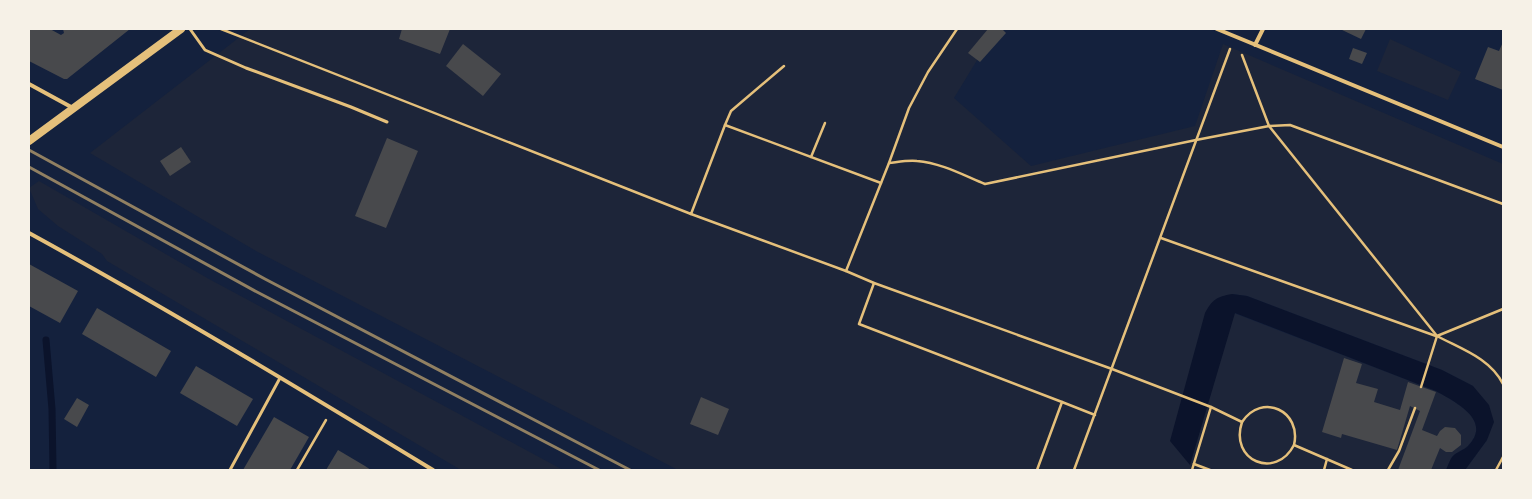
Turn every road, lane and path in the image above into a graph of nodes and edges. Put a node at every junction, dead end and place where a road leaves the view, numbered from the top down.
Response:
1 (181, 29) edge
2 (190, 29) edge
3 (221, 29) edge
4 (957, 29) edge
5 (1217, 29) edge
6 (1263, 29) edge
7 (1235, 36) junction
8 (1255, 45) junction
9 (784, 66) dead end
10 (29, 84) edge
11 (73, 108) junction
12 (387, 122) dead end
13 (825, 123) dead end
14 (725, 125) junction
15 (1269, 126) junction
16 (29, 140) edge
17 (1196, 140) junction
18 (1503, 147) edge
19 (811, 157) junction
20 (889, 163) junction
21 (881, 183) junction
22 (1503, 204) edge
23 (691, 214) junction
24 (29, 233) edge
25 (1161, 238) junction
26 (846, 271) junction
27 (874, 283) junction
28 (1503, 309) edge
29 (1437, 336) junction
30 (1112, 369) junction
31 (280, 378) junction
32 (1503, 384) edge
33 (1421, 387) dead end
34 (1062, 402) junction
35 (1211, 407) junction
36 (1415, 408) dead end
37 (332, 409) junction
38 (1095, 415) junction
39 (1242, 422) junction
40 (1294, 445) junction
41 (1503, 457) edge
42 (1327, 459) junction
43 (1194, 464) junction
44 (230, 470) edge
45 (297, 470) edge
46 (433, 470) edge
47 (1037, 470) edge
48 (1074, 470) edge
49 (1192, 470) edge
50 (1210, 470) edge
51 (1324, 470) edge
52 (1352, 470) edge
53 (1388, 470) edge
54 (1496, 470) edge

1 - 11 main road
2 - 12 lane
3 - 23 path
4 - 20 path
5 - 7 street
6 - 8 street
7 - 8 street
7 - 15 path
7 - 17 path
8 - 18 street
9 - 14 path
10 - 11 street
11 - 16 main road
13 - 19 path
14 - 19 path
14 - 23 path
15 - 17 path
15 - 22 path
15 - 29 path
17 - 20 path
17 - 25 path
19 - 21 path
20 - 21 path
21 - 26 path
23 - 26 path
24 - 31 street
25 - 29 path
25 - 30 path
26 - 27 path
27 - 30 path
27 - 34 path
28 - 29 path
29 - 32 path
29 - 33 path
30 - 35 path
30 - 38 path
31 - 37 street
31 - 44 lane
34 - 38 path
34 - 47 path
35 - 39 path
35 - 43 path
36 - 53 path
37 - 45 path
37 - 46 street
38 - 48 path
39 - 40 path
39 - 40 path
40 - 42 path
41 - 54 path
42 - 51 path
42 - 52 path
43 - 49 path
43 - 50 path

